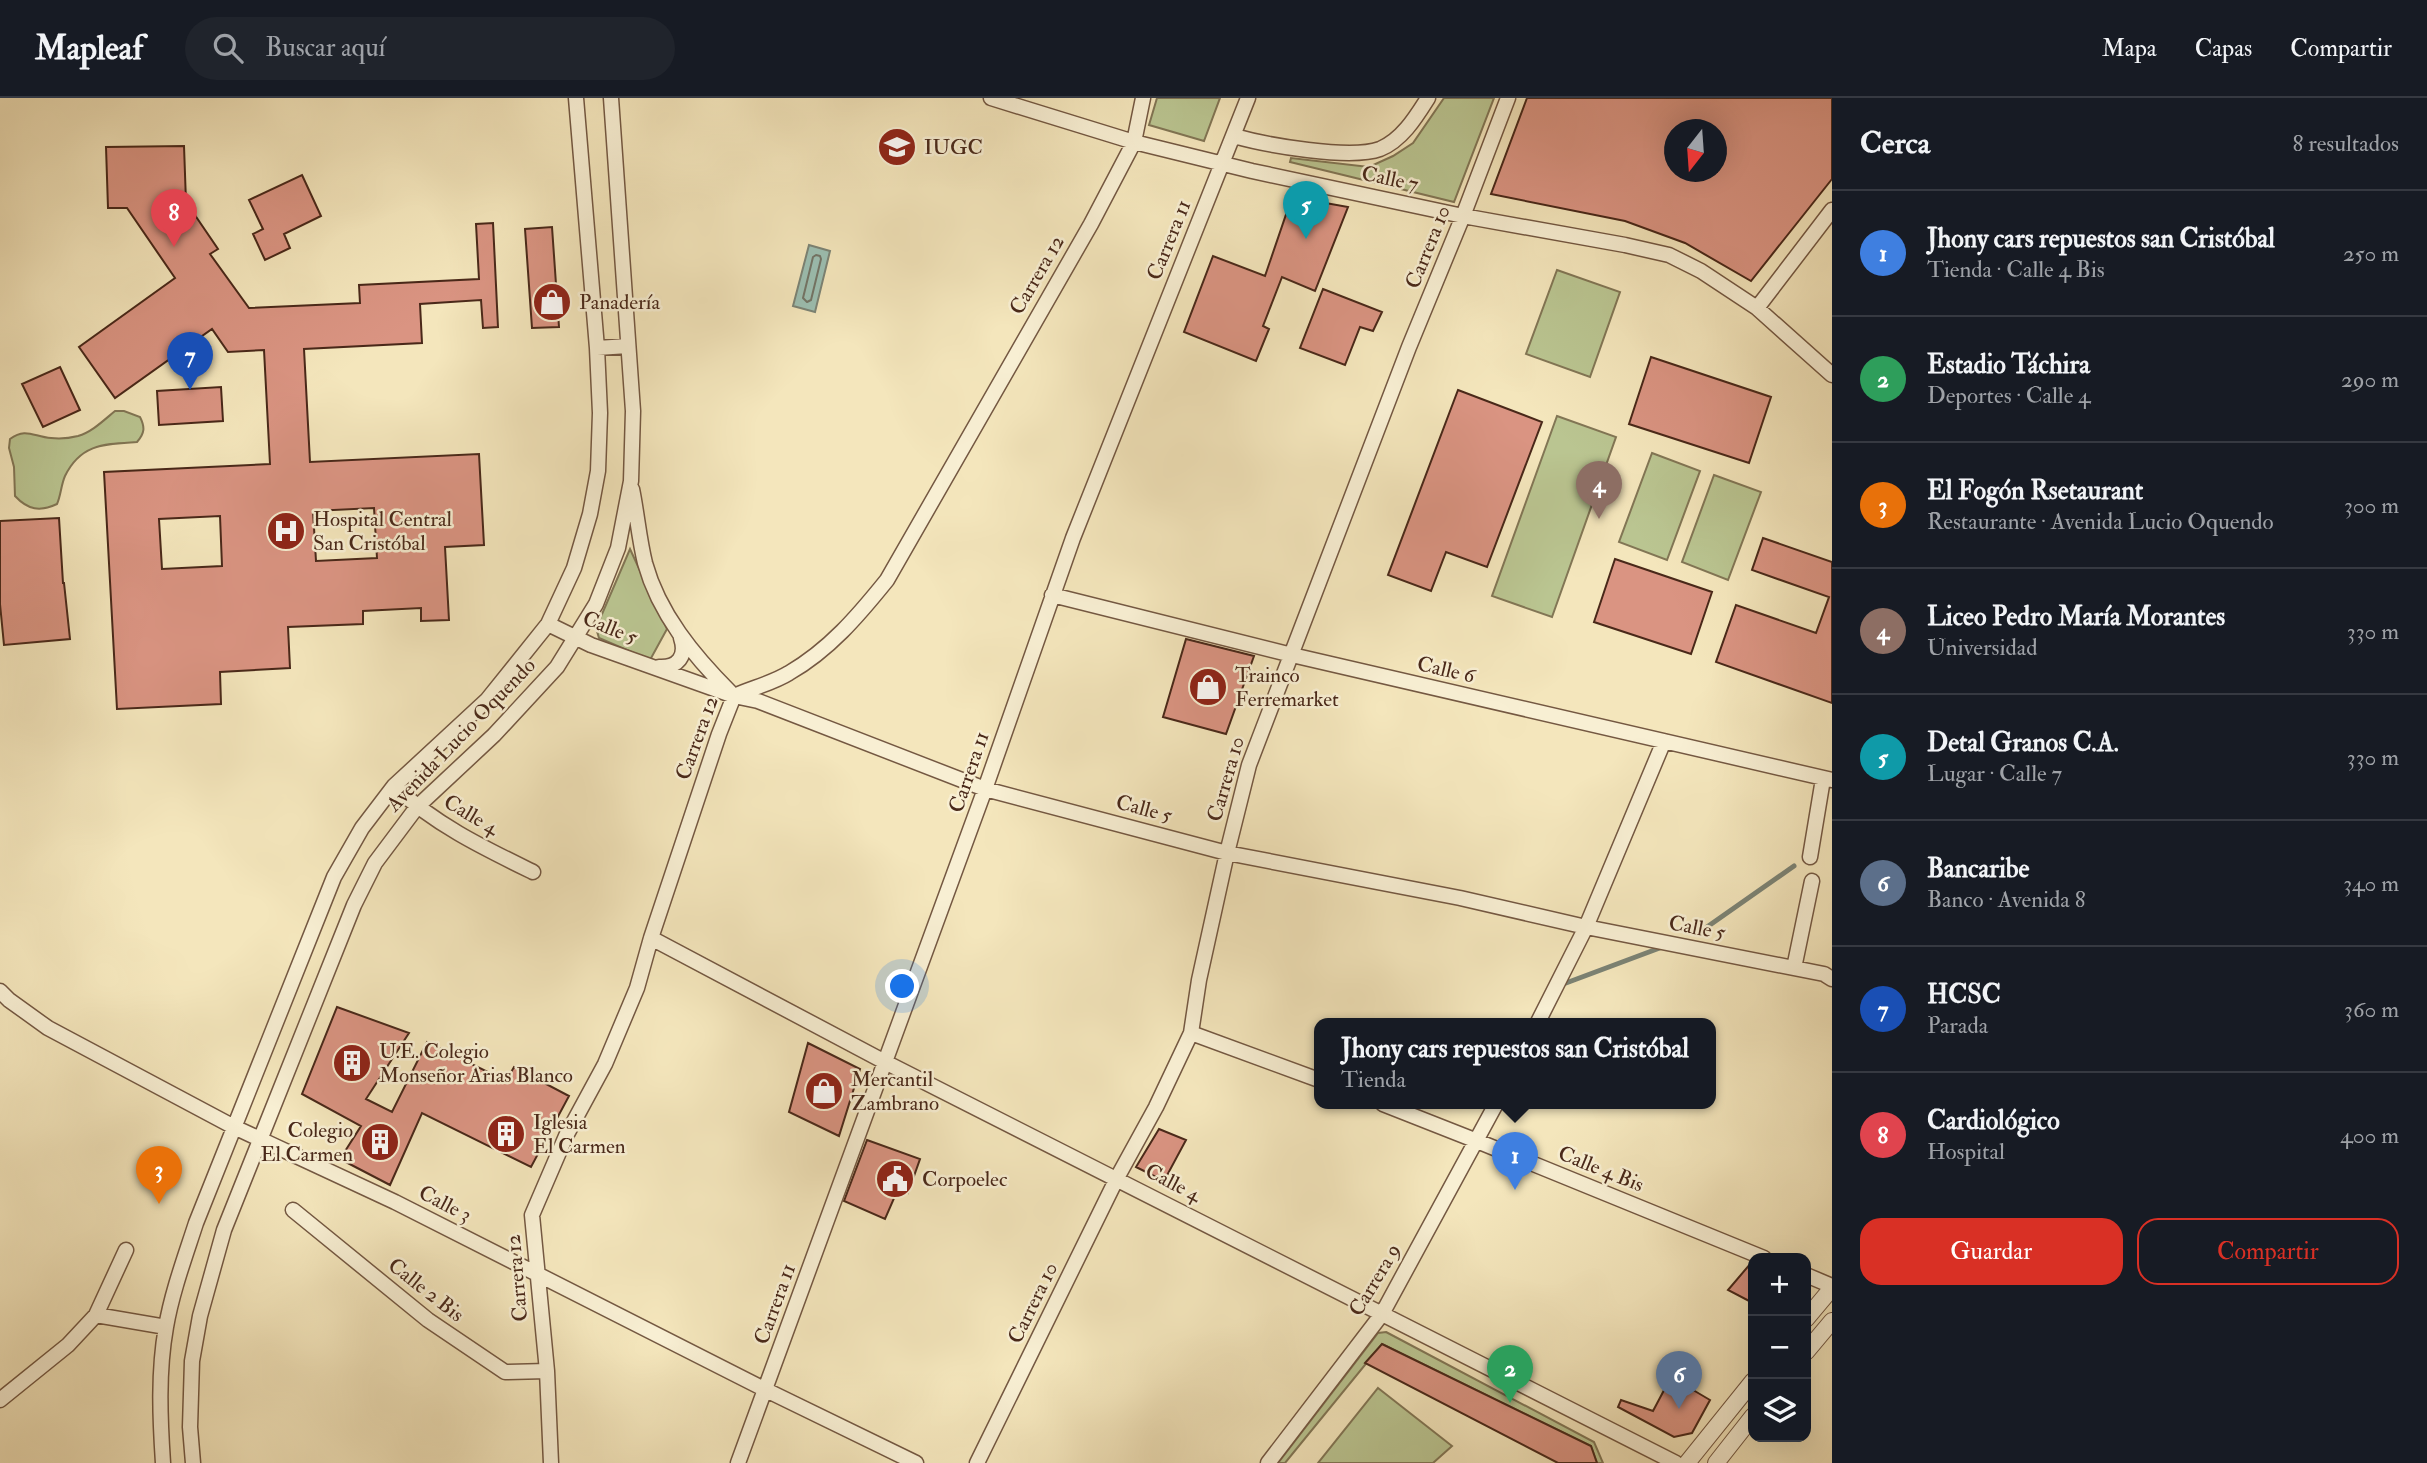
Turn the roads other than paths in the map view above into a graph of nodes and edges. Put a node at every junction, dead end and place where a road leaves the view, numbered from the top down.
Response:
1 (576, 98) edge
2 (611, 98) edge
3 (990, 98) edge
4 (1143, 98) edge
5 (1248, 98) edge
6 (1428, 98) edge
7 (1508, 98) edge
8 (1234, 136) junction
9 (1134, 142) junction
10 (1224, 163) junction
11 (1832, 210) edge
12 (1463, 216) junction
13 (1757, 308) junction
14 (628, 346) junction
15 (597, 348) junction
16 (1832, 375) edge
17 (631, 481) junction
18 (1052, 595) junction
19 (548, 624) junction
20 (680, 634) junction
21 (577, 638) junction
22 (1292, 655) junction
23 (649, 666) junction
24 (734, 696) junction
25 (1664, 741) junction
26 (1828, 780) edge
27 (394, 786) junction
28 (985, 789) junction
29 (416, 807) junction
30 (1227, 853) junction
31 (1810, 857) dead end
32 (533, 872) dead end
33 (1812, 881) dead end
34 (1587, 927) junction
35 (651, 938) junction
36 (1794, 968) junction
37 (1832, 979) edge
38 (0, 991) edge
39 (1540, 1018) edge
40 (1191, 1033) junction
41 (885, 1062) junction
42 (1314, 1078) edge
43 (1396, 1109) edge
44 (1494, 1109) edge
45 (234, 1126) junction
46 (262, 1139) junction
47 (1478, 1141) junction
48 (1117, 1178) junction
49 (293, 1210) dead end
50 (126, 1251) dead end
51 (1752, 1253) edge
52 (537, 1274) junction
53 (1811, 1277) edge
54 (1832, 1287) edge
55 (1382, 1314) junction
56 (96, 1315) junction
57 (1808, 1316) edge
58 (1832, 1321) edge
59 (166, 1327) junction
60 (1811, 1346) edge
61 (547, 1371) junction
62 (1748, 1387) edge
63 (766, 1390) junction
64 (0, 1400) edge
65 (1748, 1422) edge
66 (163, 1463) edge
67 (192, 1463) edge
68 (551, 1463) edge
69 (738, 1463) edge
70 (916, 1463) edge
71 (977, 1463) edge
72 (1268, 1463) edge
73 (1676, 1463) edge
74 (1686, 1463) edge
75 (1716, 1463) edge

1 - 15 street, Avenida Lucio Oquendo
2 - 14 street, Avenida Lucio Oquendo
3 - 9 street, Calle 7
4 - 9 street, Carrera 12
5 - 8 street, Carrera 11
6 - 8 street
7 - 12 street, Carrera 10
8 - 10 street, Carrera 11
9 - 10 street, Calle 7
9 - 24 street, Carrera 12
10 - 12 street, Calle 7
10 - 18 street, Carrera 11
11 - 13 street
12 - 13 street, Calle 7
12 - 22 street, Carrera 10
13 - 16 street, Calle 7
14 - 15 street
14 - 17 street, Avenida Lucio Oquendo
15 - 19 street, Avenida Lucio Oquendo
17 - 20 street
17 - 21 street, Avenida Lucio Oquendo
18 - 22 street, Calle 6
18 - 28 street, Carrera 11
19 - 21 street, Calle 5
19 - 27 street, Avenida Lucio Oquendo
20 - 23 street
20 - 24 street
21 - 23 street, Calle 5
21 - 29 street, Avenida Lucio Oquendo
22 - 25 street, Calle 6
22 - 30 street, Carrera 10
23 - 24 street, Calle 5
24 - 28 street, Calle 5
24 - 35 street, Carrera 12
25 - 26 street, Calle 6
25 - 34 street
26 - 31 street
27 - 29 street, Calle 4
27 - 45 street, Avenida Lucio Oquendo
28 - 30 street, Calle 5
28 - 41 street, Carrera 11
29 - 32 street, Calle 4
29 - 46 street, Avenida Lucio Oquendo
30 - 34 street, Calle 5
30 - 40 street, Carrera 10
33 - 36 street
34 - 36 street, Calle 5
34 - 39 street
35 - 41 street, Calle 4
35 - 52 street, Carrera 12
36 - 37 street, Calle 5
38 - 45 street, Calle 3
40 - 42 street
40 - 48 street, Carrera 10
41 - 48 street, Calle 4
41 - 63 street, Carrera 11
43 - 47 street, Calle 4 Bis
44 - 47 street, Carrera 9
45 - 46 street, Calle 3
45 - 59 street, Avenida Lucio Oquendo
46 - 52 street, Calle 3
46 - 67 street, Avenida Lucio Oquendo
47 - 51 street, Calle 4 Bis
47 - 55 street, Carrera 9
48 - 55 street, Calle 4
48 - 71 street, Carrera 10
49 - 61 street, Calle 2 Bis
50 - 56 street
52 - 61 street, Carrera 12
52 - 63 street, Calle 3
53 - 54 street
54 - 57 street
55 - 72 street, Carrera 9
55 - 73 street, Calle 4
56 - 59 street
56 - 64 street
58 - 60 street
59 - 66 street, Avenida Lucio Oquendo
61 - 68 street, Carrera 12
62 - 74 street
63 - 69 street, Carrera 11
63 - 70 street, Calle 3
65 - 75 street

